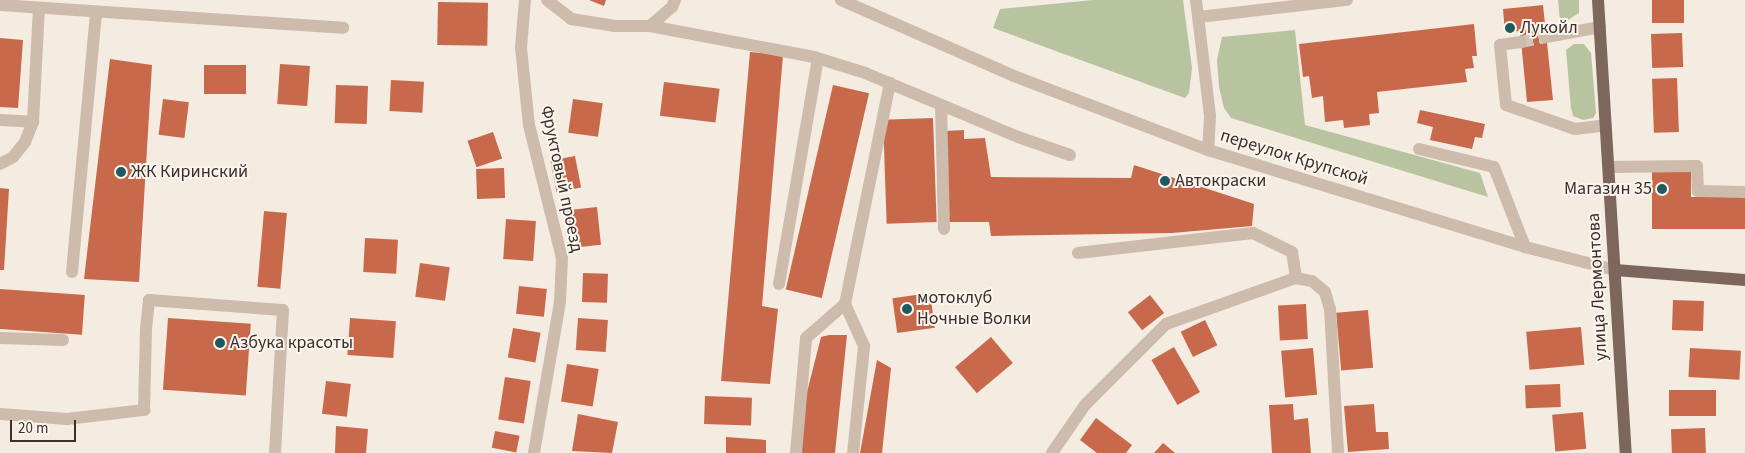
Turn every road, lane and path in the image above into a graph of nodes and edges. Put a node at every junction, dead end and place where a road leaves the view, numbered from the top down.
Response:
1 (525, 0) edge
2 (547, 0) edge
3 (675, 0) edge
4 (841, 0) edge
5 (1196, 0) edge
6 (1347, 0) edge
7 (1598, 0) edge
8 (0, 5) edge
9 (39, 8) junction
10 (96, 12) junction
11 (1199, 17) junction
12 (650, 26) junction
13 (1600, 27) junction
14 (343, 28) dead end
15 (1546, 37) tunnel mouth
16 (1521, 42) tunnel mouth
17 (818, 58) junction
18 (890, 83) junction
19 (941, 105) junction
20 (0, 120) edge
21 (33, 122) junction
22 (1606, 125) junction
23 (1419, 149) dead end
24 (1208, 150) junction
25 (1070, 155) dead end
26 (0, 164) edge
27 (1609, 167) junction
28 (1745, 192) edge
29 (944, 229) dead end
30 (1526, 247) junction
31 (1078, 253) dead end
32 (1615, 270) junction
33 (72, 272) dead end
34 (1296, 278) junction
35 (1745, 280) edge
36 (779, 284) dead end
37 (845, 304) junction
38 (0, 338) edge
39 (63, 340) dead end
40 (0, 414) edge
41 (276, 453) edge
42 (534, 453) edge
43 (796, 453) edge
44 (853, 453) edge
45 (1052, 453) edge
46 (1338, 453) edge
47 (1626, 453) edge

1 - 42 street, Фруктовый проезд
2 - 12 street
3 - 12 street
4 - 24 street, переулок Крупской
5 - 11 street
6 - 11 street
7 - 13 main road, улица Лермонтова
8 - 9 street
9 - 10 street
9 - 21 street
10 - 14 street
10 - 33 street
11 - 24 street
12 - 17 street
13 - 15 street
13 - 22 main road, улица Лермонтова
16 - 22 street
17 - 18 street
17 - 36 street
18 - 19 street
18 - 37 street
19 - 25 street
19 - 29 street
20 - 21 street
21 - 26 street
22 - 27 main road, улица Лермонтова
23 - 30 street
24 - 30 street, переулок Крупской
27 - 28 street
27 - 32 main road, улица Лермонтова
30 - 32 street, переулок Крупской
31 - 34 street
32 - 35 main road
32 - 47 main road, улица Лермонтова
34 - 45 street
34 - 46 street
37 - 43 street
37 - 44 street
38 - 39 street
40 - 41 street

